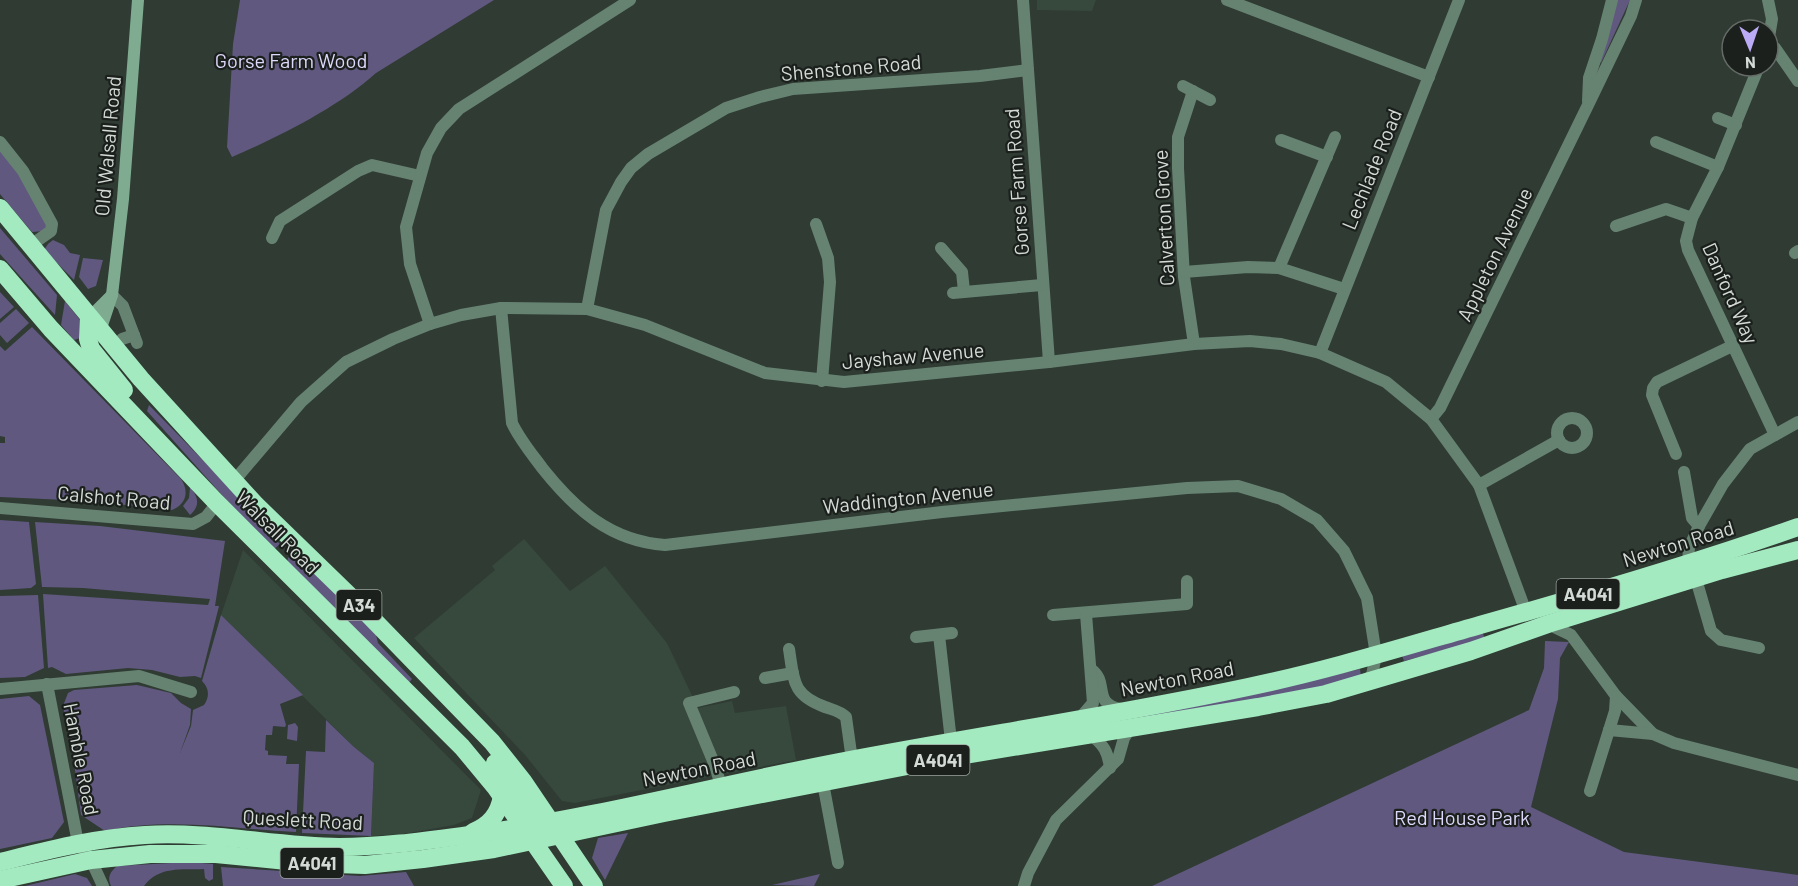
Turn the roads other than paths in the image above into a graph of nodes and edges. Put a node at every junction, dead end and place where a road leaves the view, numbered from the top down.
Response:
1 (138, 0) edge
2 (630, 0) edge
3 (1023, 0) edge
4 (1227, 0) edge
5 (1459, 0) edge
6 (1612, 0) edge
7 (1636, 0) edge
8 (1768, 3) edge
9 (1755, 5) dead end
10 (1772, 18) edge
11 (1780, 55) edge
12 (1028, 70) junction
13 (1429, 77) junction
14 (1755, 78) edge
15 (1798, 81) edge
16 (1210, 100) dead end
17 (1588, 105) junction
18 (1718, 118) dead end
19 (1736, 125) junction
20 (1335, 137) dead end
21 (1281, 140) dead end
22 (0, 142) edge
23 (1656, 142) dead end
24 (1327, 157) junction
25 (1718, 167) junction
26 (420, 176) junction
27 (0, 208) edge
28 (1692, 218) junction
29 (816, 224) dead end
30 (1616, 226) dead end
31 (272, 238) dead end
32 (31, 245) junction
33 (941, 248) dead end
34 (1279, 268) junction
35 (0, 269) edge
36 (1184, 272) junction
37 (1042, 285) junction
38 (1344, 288) junction
39 (112, 295) junction
40 (501, 308) junction
41 (587, 309) junction
42 (95, 324) junction
43 (430, 324) junction
44 (131, 339) dead end
45 (1194, 344) junction
46 (1732, 346) junction
47 (1320, 353) junction
48 (1048, 362) junction
49 (822, 381) junction
50 (1431, 418) junction
51 (1798, 422) edge
52 (1775, 435) junction
53 (1559, 440) dead end
54 (1676, 454) dead end
55 (176, 458) junction
56 (1684, 472) dead end
57 (234, 481) junction
58 (1479, 485) junction
59 (217, 503) junction
60 (0, 508) edge
61 (1698, 526) junction
62 (1798, 527) edge
63 (295, 542) junction
64 (1798, 550) edge
65 (275, 562) junction
66 (1692, 571) junction
67 (1187, 581) dead end
68 (1526, 612) junction
69 (1585, 613) junction
70 (1086, 614) junction
71 (1053, 615) dead end
72 (1548, 624) junction
73 (952, 633) dead end
74 (939, 635) junction
75 (916, 637) dead end
76 (1581, 647) junction
77 (1759, 648) dead end
78 (789, 649) dead end
79 (1376, 655) junction
80 (1422, 666) junction
81 (1091, 669) junction
82 (421, 671) junction
83 (793, 673) junction
84 (765, 678) dead end
85 (47, 684) junction
86 (1361, 684) junction
87 (0, 689) edge
88 (191, 692) dead end
89 (734, 692) dead end
90 (409, 694) junction
91 (1616, 696) junction
92 (1080, 718) junction
93 (1130, 720) junction
94 (1609, 730) junction
95 (1653, 734) junction
96 (1091, 735) junction
97 (951, 741) junction
98 (852, 760) junction
99 (1110, 768) junction
100 (1798, 775) edge
101 (1798, 782) edge
102 (823, 783) junction
103 (721, 787) junction
104 (1590, 791) dead end
105 (502, 796) junction
106 (542, 831) junction
107 (460, 836) junction
108 (78, 843) junction
109 (406, 852) junction
110 (91, 860) junction
111 (0, 862) edge
112 (838, 863) dead end
113 (0, 880) edge
114 (103, 886) edge
115 (564, 886) edge
116 (574, 886) edge
117 (594, 886) edge
118 (1024, 886) edge

1 - 39 main road, Old Walsall Road
2 - 26 street
3 - 12 street, Gorse Farm Road
4 - 13 street
5 - 13 street, Lechlade Road
6 - 17 street, Appleton Avenue
7 - 17 street, Appleton Avenue
8 - 9 street
8 - 10 street
11 - 15 street
12 - 37 street, Gorse Farm Road
12 - 41 street, Shenstone Road
13 - 38 street, Lechlade Road
14 - 19 street, Danford Way
16 - 36 street, Calverton Grove
17 - 50 street, Appleton Avenue
18 - 19 street
19 - 25 street, Danford Way
20 - 24 street
21 - 24 street
22 - 32 street
23 - 25 street
24 - 34 street
25 - 28 street, Danford Way
26 - 31 street
26 - 43 street
27 - 32 highway, Walsall Road / A34
28 - 30 street
28 - 46 street, Danford Way
29 - 49 street
32 - 42 highway, Walsall Road / A34
33 - 37 street
34 - 36 street
34 - 38 street
35 - 55 highway, Walsall Road / A34
36 - 45 street, Calverton Grove
37 - 48 street, Gorse Farm Road
38 - 47 street, Lechlade Road
39 - 42 main road
39 - 44 street
40 - 41 street, Jayshaw Avenue
40 - 43 street, Jayshaw Avenue
40 - 79 street, Waddington Avenue
41 - 49 street, Jayshaw Avenue
42 - 55 highway
42 - 57 highway, Walsall Road / A34
43 - 57 street, Jayshaw Avenue
45 - 47 street, Jayshaw Avenue
45 - 48 street, Jayshaw Avenue
46 - 52 street, Danford Way
46 - 54 street
47 - 50 street, Jayshaw Avenue
48 - 49 street, Jayshaw Avenue
50 - 58 street, Jayshaw Avenue
51 - 52 street
52 - 61 street
53 - 58 street
55 - 59 highway, Walsall Road / A34
56 - 61 street
57 - 63 highway, Walsall Road / A34
58 - 68 street, Jayshaw Avenue
59 - 60 street, Calshot Road
59 - 65 highway, Walsall Road / A34
61 - 66 street
62 - 66 highway, Newton Road / A4041
63 - 65 highway
63 - 82 highway, Walsall Road / A34
64 - 66 highway, Newton Road / A4041
65 - 90 highway, Walsall Road / A34
66 - 68 highway, Newton Road / A4041
66 - 69 highway, Newton Road / A4041
66 - 77 street
67 - 70 street
68 - 79 highway, Newton Road / A4041
69 - 72 highway, Newton Road / A4041
69 - 76 street
70 - 71 street
70 - 81 street
72 - 76 street
72 - 80 highway, Newton Road / A4041
73 - 74 street
74 - 75 street
74 - 97 street
76 - 91 street
78 - 83 street
79 - 80 street
79 - 86 street
79 - 93 highway, Newton Road / A4041
80 - 86 highway, Newton Road / A4041
81 - 92 street
81 - 93 street
82 - 90 highway
82 - 106 highway, Walsall Road / A34
83 - 84 street
83 - 98 street
85 - 87 street
85 - 88 street
85 - 108 street, Hamble Road
86 - 93 highway, Newton Road / A4041
89 - 103 street
90 - 105 highway, Walsall Road / A34
91 - 94 street
91 - 95 street
92 - 93 highway, Newton Road / A4041
92 - 97 highway, Newton Road / A4041
93 - 96 highway, Newton Road / A4041
93 - 99 street
94 - 95 street
94 - 104 street
95 - 100 street
96 - 99 street
96 - 102 highway, Newton Road / A4041
97 - 98 highway, Newton Road / A4041
98 - 103 highway, Newton Road / A4041
99 - 118 street
100 - 101 street
102 - 106 highway, Newton Road / A4041
102 - 112 street
103 - 106 highway, Newton Road / A4041
105 - 106 highway, Walsall Road / A34
105 - 107 highway
106 - 107 highway, Queslett Road / A4041
106 - 109 highway, Queslett Road / A4041
106 - 115 highway, A34
106 - 116 highway, A34
106 - 117 highway, A34
107 - 109 highway, Queslett Road / A4041
108 - 109 highway, Queslett Road / A4041
108 - 110 street
108 - 111 highway, Queslett Road / A4041
109 - 110 highway, Queslett Road / A4041
110 - 113 highway, Queslett Road / A4041
110 - 114 street

